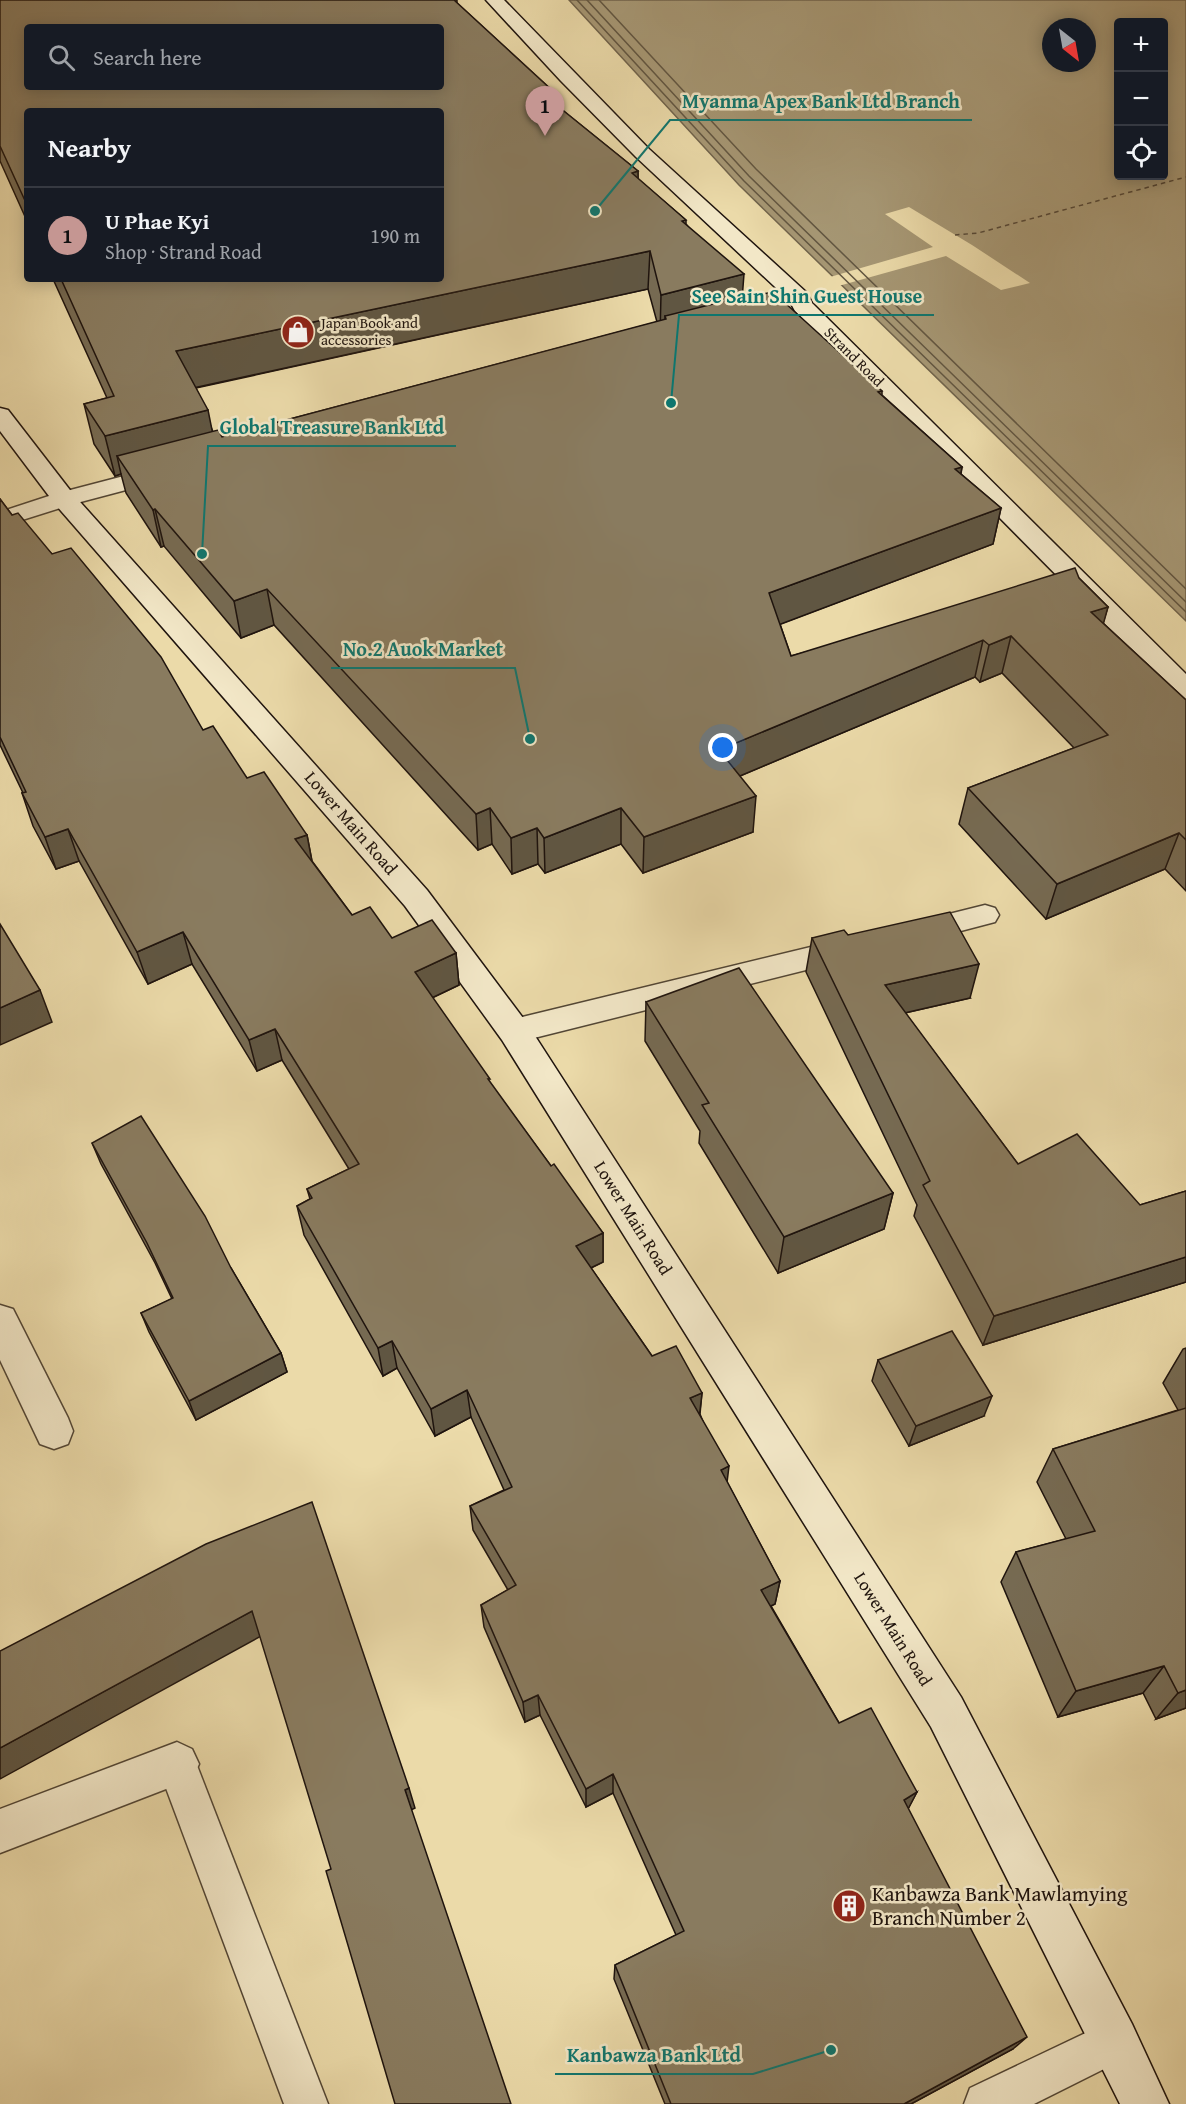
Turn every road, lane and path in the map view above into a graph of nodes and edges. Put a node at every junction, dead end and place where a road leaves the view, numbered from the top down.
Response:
1 (495, 0) edge
2 (0, 415) edge
3 (190, 466) edge
4 (64, 499) junction
5 (0, 520) edge
6 (1186, 690) edge
7 (985, 915) dead end
8 (514, 1031) junction
9 (0, 1321) edge
10 (54, 1431) dead end
11 (177, 1764) joint
12 (0, 1832) edge
13 (1115, 2041) junction
14 (306, 2104) edge
15 (986, 2104) edge
16 (1145, 2104) edge

1 - 6 main road, Strand Road
2 - 4 main road, Lower Main Road
3 - 4 main road
4 - 5 main road
4 - 8 main road, Lower Main Road
7 - 8 lane
8 - 13 main road, Lower Main Road
9 - 10 main road
11 - 12 main road
11 - 14 lane
13 - 15 lane
13 - 16 main road, Lower Main Road

